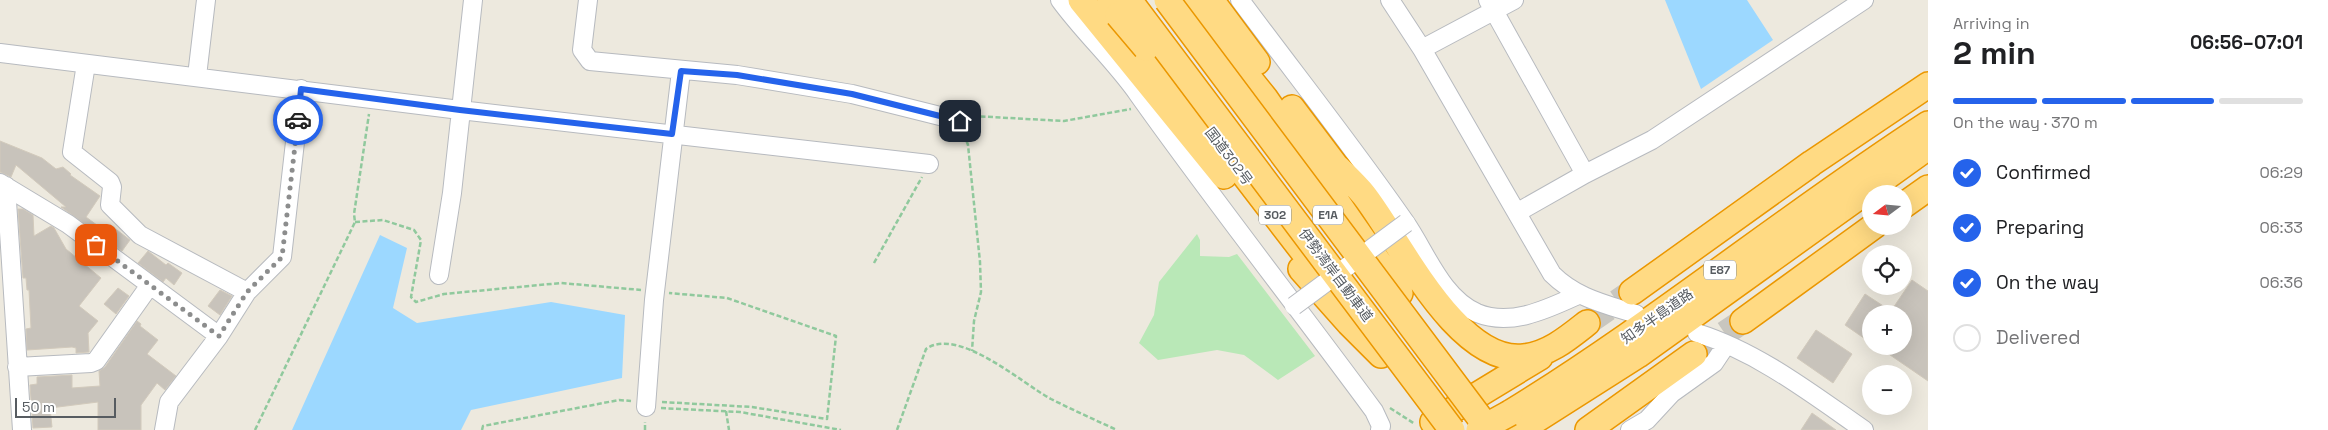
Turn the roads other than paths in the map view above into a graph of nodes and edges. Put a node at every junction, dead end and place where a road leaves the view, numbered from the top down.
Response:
1 (206, 0) edge
2 (473, 0) edge
3 (588, 0) edge
4 (1060, 0) edge
5 (1081, 0) edge
6 (1105, 0) edge
7 (1110, 0) edge
8 (1129, 0) edge
9 (1167, 0) edge
10 (1178, 0) edge
11 (1186, 0) edge
12 (1211, 0) edge
13 (1240, 0) edge
14 (1390, 0) edge
15 (1514, 0) edge
16 (1861, 1) edge
17 (1491, 5) edge
18 (1422, 49) junction
19 (0, 54) edge
20 (86, 64) junction
21 (681, 71) junction
22 (197, 76) junction
23 (1928, 85) edge
24 (301, 89) junction
25 (460, 110) junction
26 (960, 121) road end
27 (1258, 122) junction
28 (1928, 124) edge
29 (672, 134) junction
30 (1928, 147) edge
31 (929, 164) road end
32 (1335, 165) junction
33 (1585, 174) junction
34 (3, 184) edge
35 (1928, 188) edge
36 (1912, 199) edge
37 (1518, 212) junction
38 (1406, 223) junction
39 (1359, 231) junction
40 (1862, 235) edge
41 (1318, 249) junction
42 (439, 275) dead end
43 (150, 285) junction
44 (247, 292) junction
45 (1578, 295) junction
46 (1634, 303) joint
47 (1294, 306) junction
48 (1743, 321) tunnel mouth
49 (1587, 323) tunnel mouth
50 (219, 336) junction
51 (1696, 344) joint
52 (1726, 345) junction
53 (1554, 348) junction
54 (1381, 355) junction
55 (17, 367) junction
56 (1476, 395) junction
57 (646, 403) road end
58 (1513, 426) edge
59 (1436, 427) edge
60 (22, 430) edge
61 (164, 430) edge
62 (1380, 430) edge
63 (1479, 430) edge
64 (1489, 430) edge
65 (1588, 430) edge
66 (1630, 430) edge
67 (1864, 430) edge

1 - 22 street
2 - 25 street
3 - 21 street
4 - 47 street
5 - 54 highway
6 - 41 highway, bridge
7 - 54 highway, 国道302号 / 302
8 - 41 highway, 伊勢湾岸自動車道 / E1A, bridge
9 - 27 highway, E1A, bridge
10 - 27 highway, bridge
11 - 39 highway
12 - 32 highway
13 - 38 street
14 - 18 street
15 - 17 street
16 - 33 street
17 - 18 street
17 - 33 street
18 - 37 street
19 - 20 street
20 - 22 street
20 - 44 street
21 - 26 street
21 - 29 street
22 - 24 street
23 - 46 highway
24 - 25 street
24 - 44 street
25 - 29 street
25 - 42 street
27 - 64 highway, E1A, bridge
28 - 58 highway, 知多半島道路 / E87
29 - 31 street
29 - 57 street
30 - 58 highway, 知多半島道路 / E87
32 - 39 highway
32 - 53 highway
33 - 37 street
34 - 43 street
34 - 55 street
35 - 36 highway
37 - 45 street
38 - 45 street
38 - 47 street, bridge
39 - 56 highway
40 - 48 highway
41 - 59 highway, 伊勢湾岸自動車道 / E1A, bridge
43 - 50 street
43 - 55 street
44 - 50 street
45 - 46 street
47 - 62 street
49 - 53 highway
50 - 61 street
51 - 52 street
51 - 65 highway
52 - 66 street
52 - 67 street
53 - 56 highway
54 - 59 highway, 国道302号 / 302
55 - 60 street
56 - 58 highway
56 - 59 highway
58 - 63 highway, 知多半島道路 / E87, bridge

